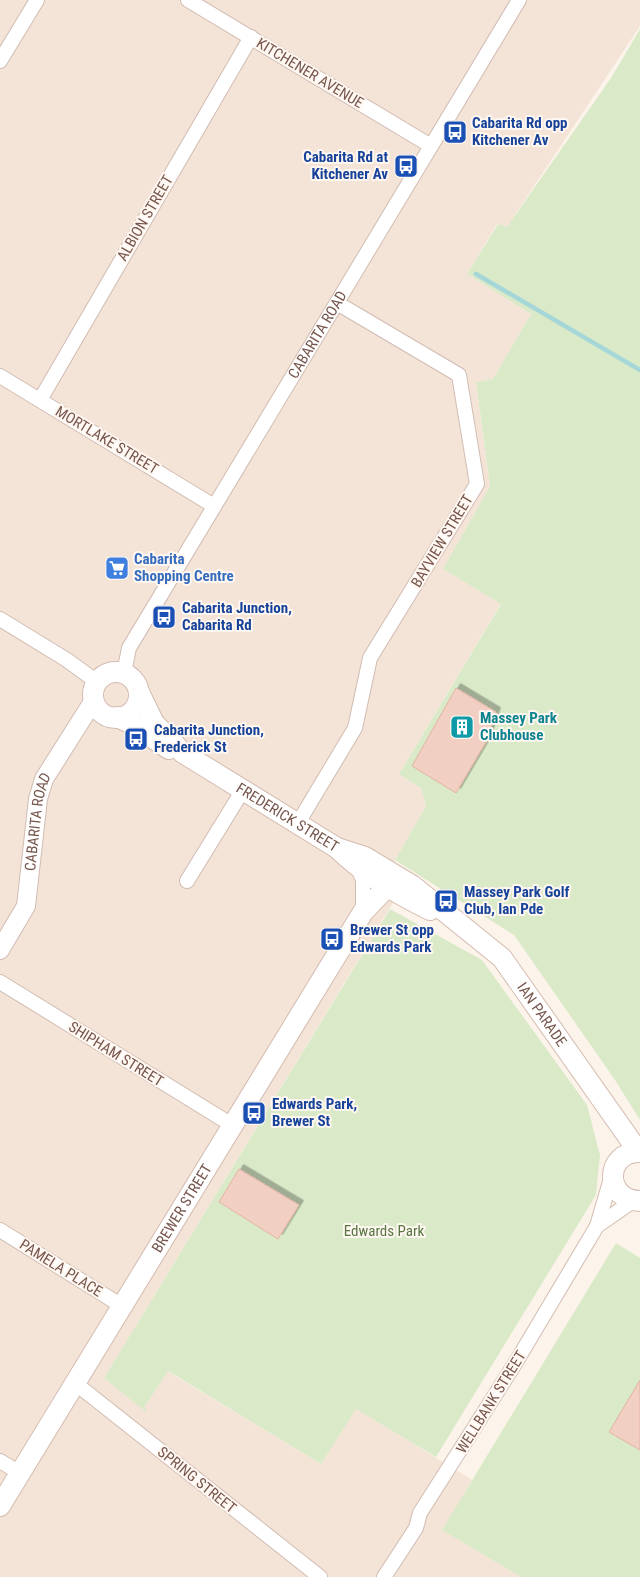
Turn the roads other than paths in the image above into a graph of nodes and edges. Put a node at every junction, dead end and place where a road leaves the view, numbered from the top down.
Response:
1 (37, 0) edge
2 (188, 0) edge
3 (519, 0) edge
4 (251, 37) junction
5 (0, 61) edge
6 (431, 146) junction
7 (337, 303) junction
8 (0, 376) edge
9 (40, 400) junction
10 (214, 506) junction
11 (0, 619) edge
12 (124, 674) junction
13 (95, 691) junction
14 (139, 692) junction
15 (117, 718) junction
16 (183, 753) junction
17 (243, 790) junction
18 (298, 823) junction
19 (337, 848) joint
20 (366, 865) junction
21 (187, 881) dead end
22 (387, 887) junction
23 (363, 912) junction
24 (463, 927) junction
25 (0, 950) edge
26 (0, 982) edge
27 (609, 1112) junction
28 (232, 1125) junction
29 (639, 1152) edge
30 (614, 1168) junction
31 (637, 1201) edge
32 (597, 1226) junction
33 (0, 1230) edge
34 (122, 1306) junction
35 (75, 1383) junction
36 (0, 1461) edge
37 (20, 1473) junction
38 (0, 1506) edge
39 (320, 1577) edge
40 (384, 1577) edge

1 - 5 street
2 - 4 street, KITCHENER AVENUE
3 - 6 street, CABARITA ROAD
4 - 6 street, KITCHENER AVENUE
4 - 9 street, ALBION STREET
6 - 7 street, CABARITA ROAD
7 - 10 street, CABARITA ROAD
7 - 18 street, BAYVIEW STREET
8 - 9 street, MORTLAKE STREET
9 - 10 street, MORTLAKE STREET
10 - 12 street, CABARITA ROAD
11 - 13 street
12 - 13 main road
12 - 14 main road
13 - 15 main road
13 - 25 street, CABARITA ROAD
14 - 15 main road
14 - 16 main road, FREDERICK STREET
15 - 16 main road, FREDERICK STREET
16 - 17 main road, FREDERICK STREET
17 - 18 main road, FREDERICK STREET
17 - 21 street
18 - 19 main road, FREDERICK STREET
19 - 20 main road, IAN PARADE
20 - 22 main road
20 - 23 street
20 - 24 main road, IAN PARADE
22 - 23 main road, BREWER STREET
22 - 24 main road, IAN PARADE
23 - 28 main road, BREWER STREET
24 - 27 main road, IAN PARADE
26 - 28 street, SHIPHAM STREET
27 - 29 main road, IAN PARADE
27 - 30 main road, IAN PARADE
28 - 34 main road, BREWER STREET
29 - 30 main road
30 - 31 main road, IAN PARADE
30 - 32 street, WELLBANK STREET
31 - 32 street, WELLBANK STREET
32 - 40 street, WELLBANK STREET
33 - 34 street, PAMELA PLACE
34 - 35 main road, BREWER STREET
35 - 37 main road, BREWER STREET
35 - 39 street, SPRING STREET
36 - 37 street
37 - 38 main road, BREWER STREET

